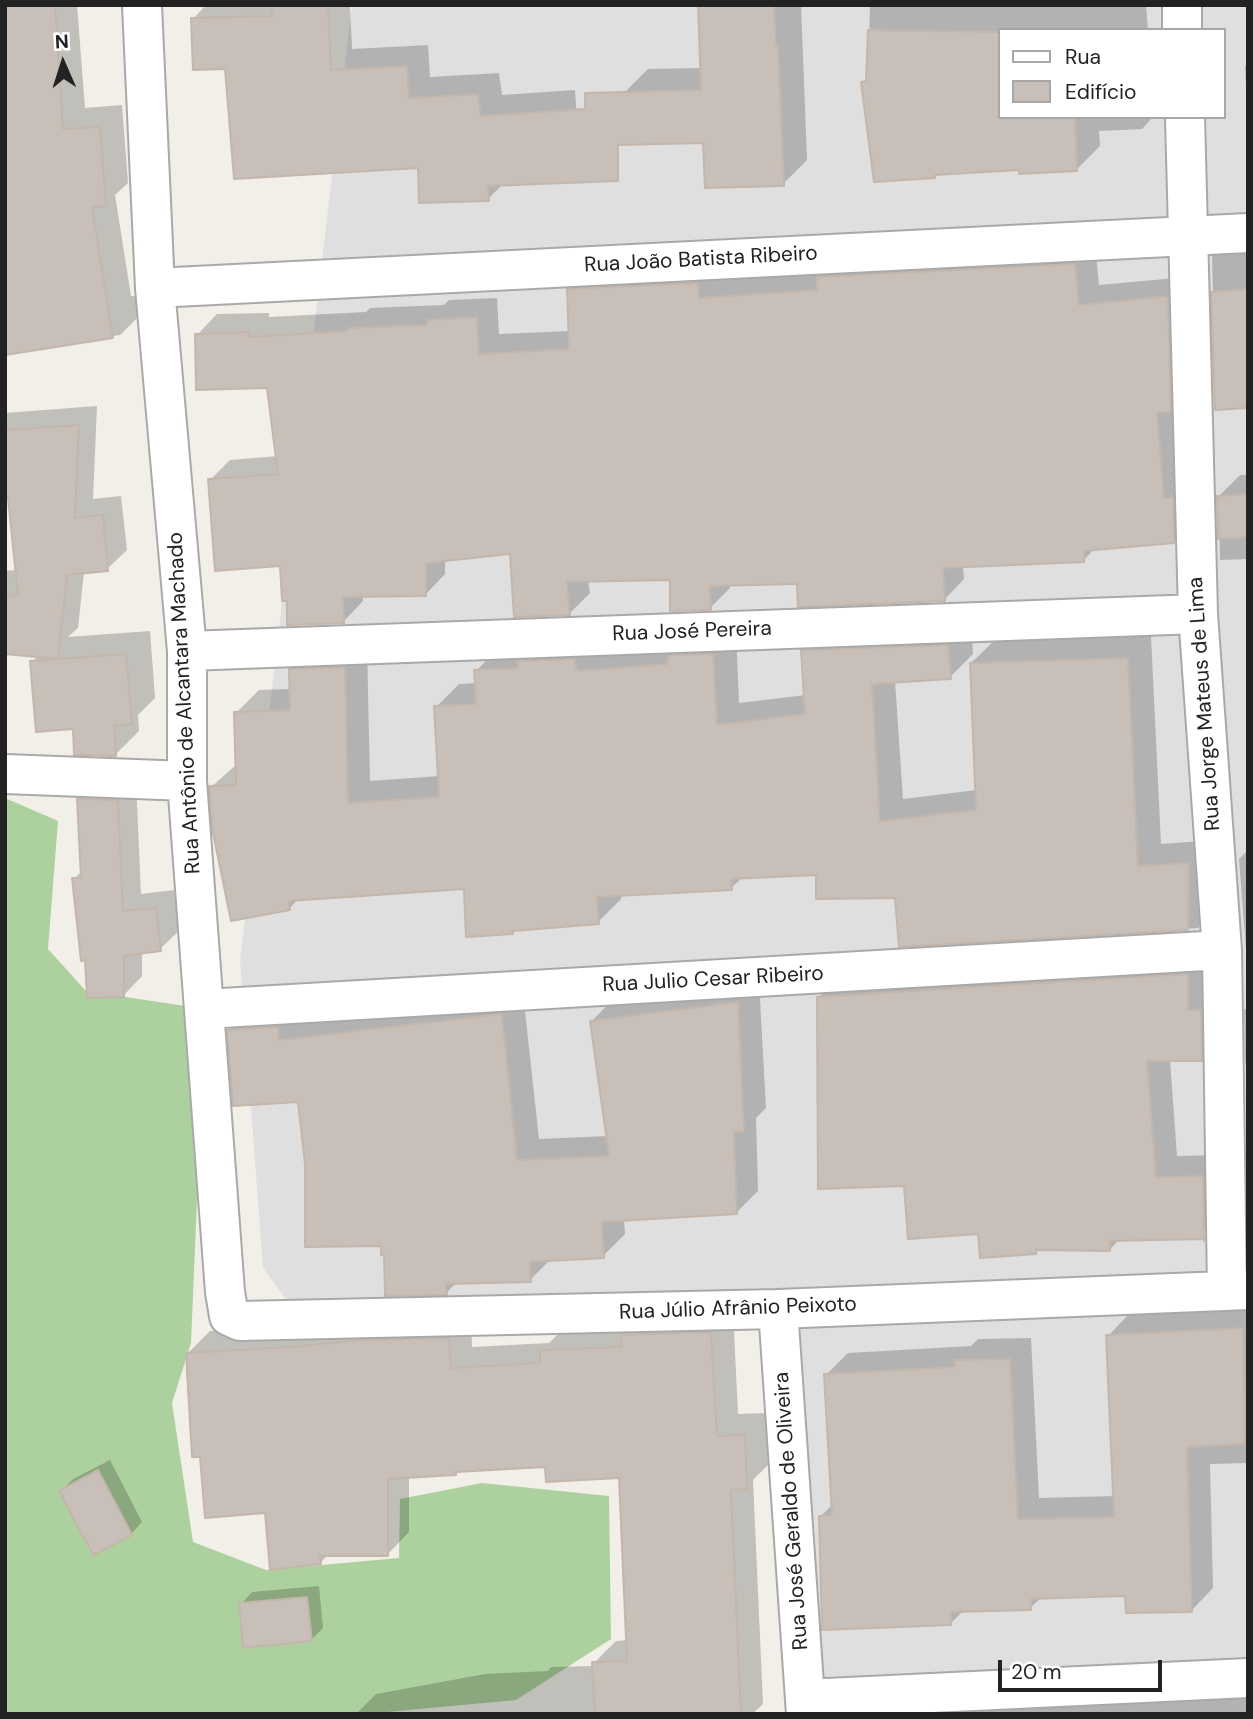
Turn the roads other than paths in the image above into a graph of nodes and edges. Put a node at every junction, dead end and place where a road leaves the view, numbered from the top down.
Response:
1 (142, 5) edge
2 (1182, 5) edge
3 (1182, 28) edge
4 (1185, 119) edge
5 (1248, 233) edge
6 (1189, 234) junction
7 (155, 288) junction
8 (1198, 614) junction
9 (187, 651) junction
10 (5, 774) edge
11 (187, 781) junction
12 (1222, 950) junction
13 (205, 1009) junction
14 (1237, 1290) edge
15 (778, 1309) junction
16 (229, 1316) joint
17 (1248, 1678) edge
18 (805, 1706) edge

1 - 7 street, Rua Antônio de Alcantara Machado
2 - 3 street
4 - 6 street, Rua Jorge Mateus de Lima
5 - 6 street, Rua João Batista Ribeiro
6 - 7 street, Rua João Batista Ribeiro
6 - 8 street, Rua Jorge Mateus de Lima
7 - 9 street, Rua Antônio de Alcantara Machado
8 - 9 street, Rua José Pereira
8 - 12 street, Rua Jorge Mateus de Lima
9 - 11 street, Rua Antônio de Alcantara Machado
10 - 11 street
11 - 13 street, Rua Antônio de Alcantara Machado
12 - 13 street, Rua Julio Cesar Ribeiro
12 - 14 street, Rua Jorge Mateus de Lima
13 - 16 street, Rua Antônio de Alcantara Machado
14 - 15 street, Rua Júlio Afrânio Peixoto
15 - 16 street, Rua Júlio Afrânio Peixoto
15 - 18 street, Rua José Geraldo de Oliveira
17 - 18 street

